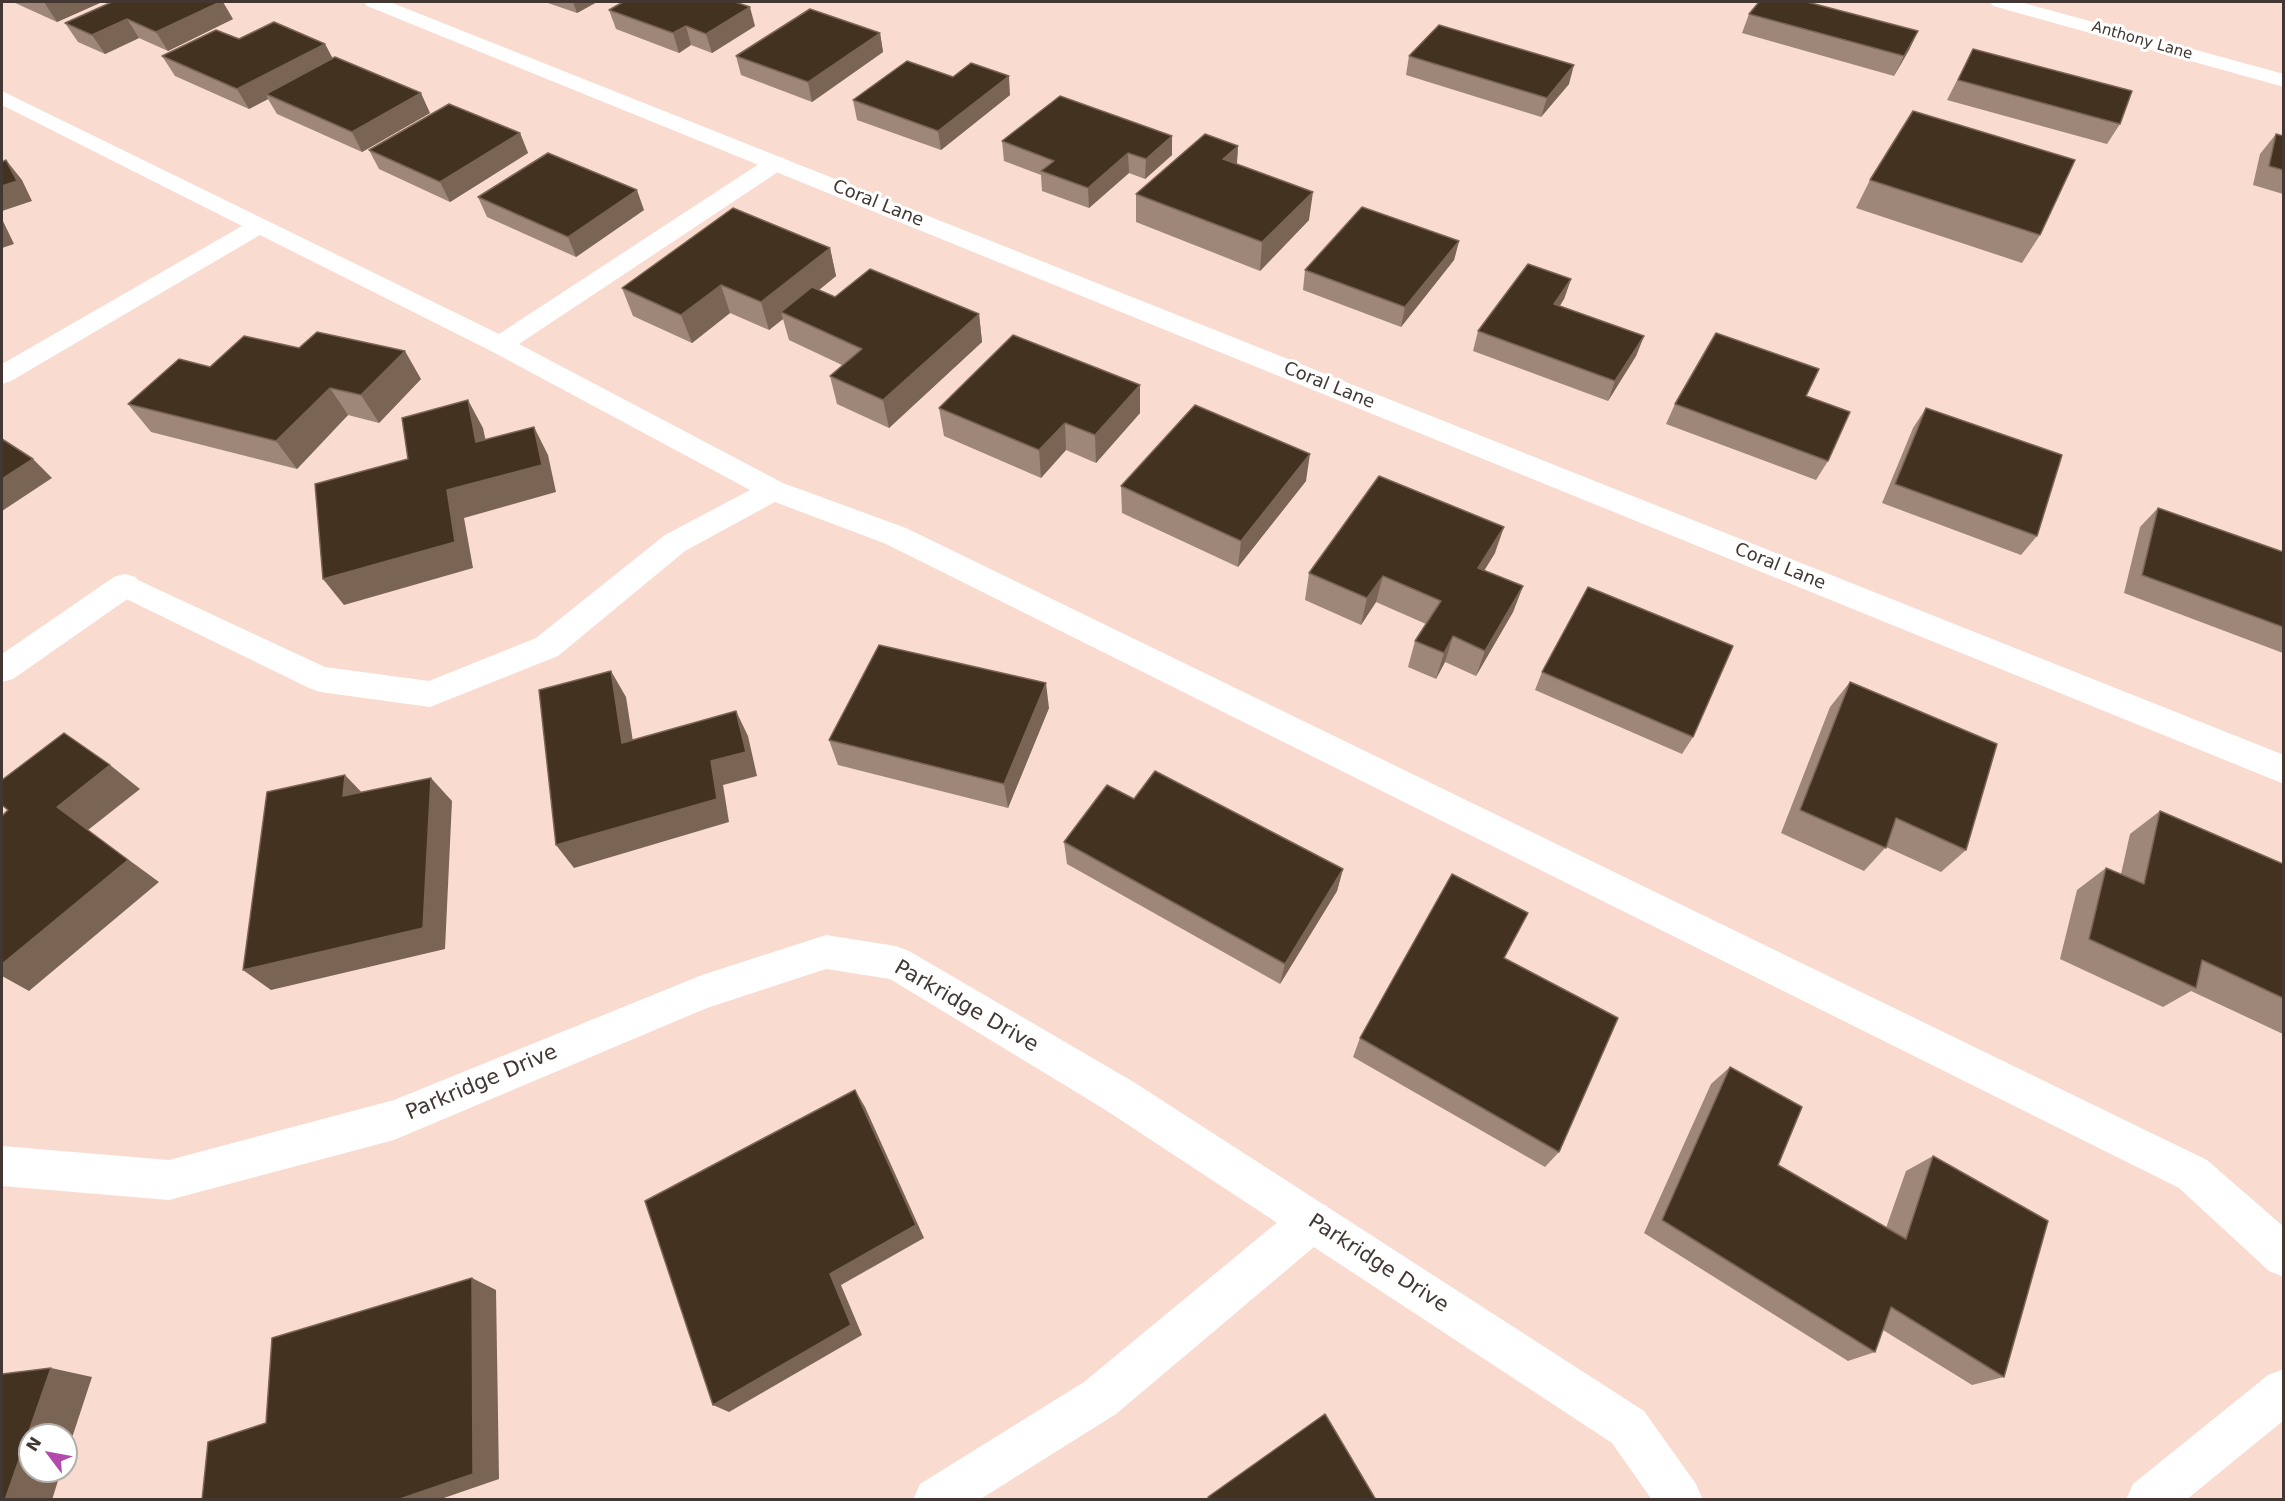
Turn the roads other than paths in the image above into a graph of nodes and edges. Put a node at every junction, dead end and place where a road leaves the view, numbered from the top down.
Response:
1 (374, 2) edge
2 (2000, 2) edge
3 (2283, 81) edge
4 (2, 98) edge
5 (776, 163) junction
6 (259, 226) junction
7 (500, 345) junction
8 (2, 375) edge
9 (773, 490) junction
10 (2, 670) edge
11 (2283, 770) edge
12 (2, 1166) edge
13 (1312, 1221) junction
14 (2283, 1256) edge
15 (2283, 1391) edge
16 (936, 1500) edge
17 (1680, 1500) edge
18 (2149, 1500) edge

1 - 5 street, Coral Lane
2 - 3 street, Anthony Lane
4 - 6 street
5 - 7 street
5 - 11 street, Coral Lane
6 - 7 street
6 - 8 street
7 - 9 street
9 - 10 street
9 - 14 street
12 - 13 street, Parkridge Drive
13 - 16 street
13 - 17 street, Parkridge Drive
15 - 18 street

